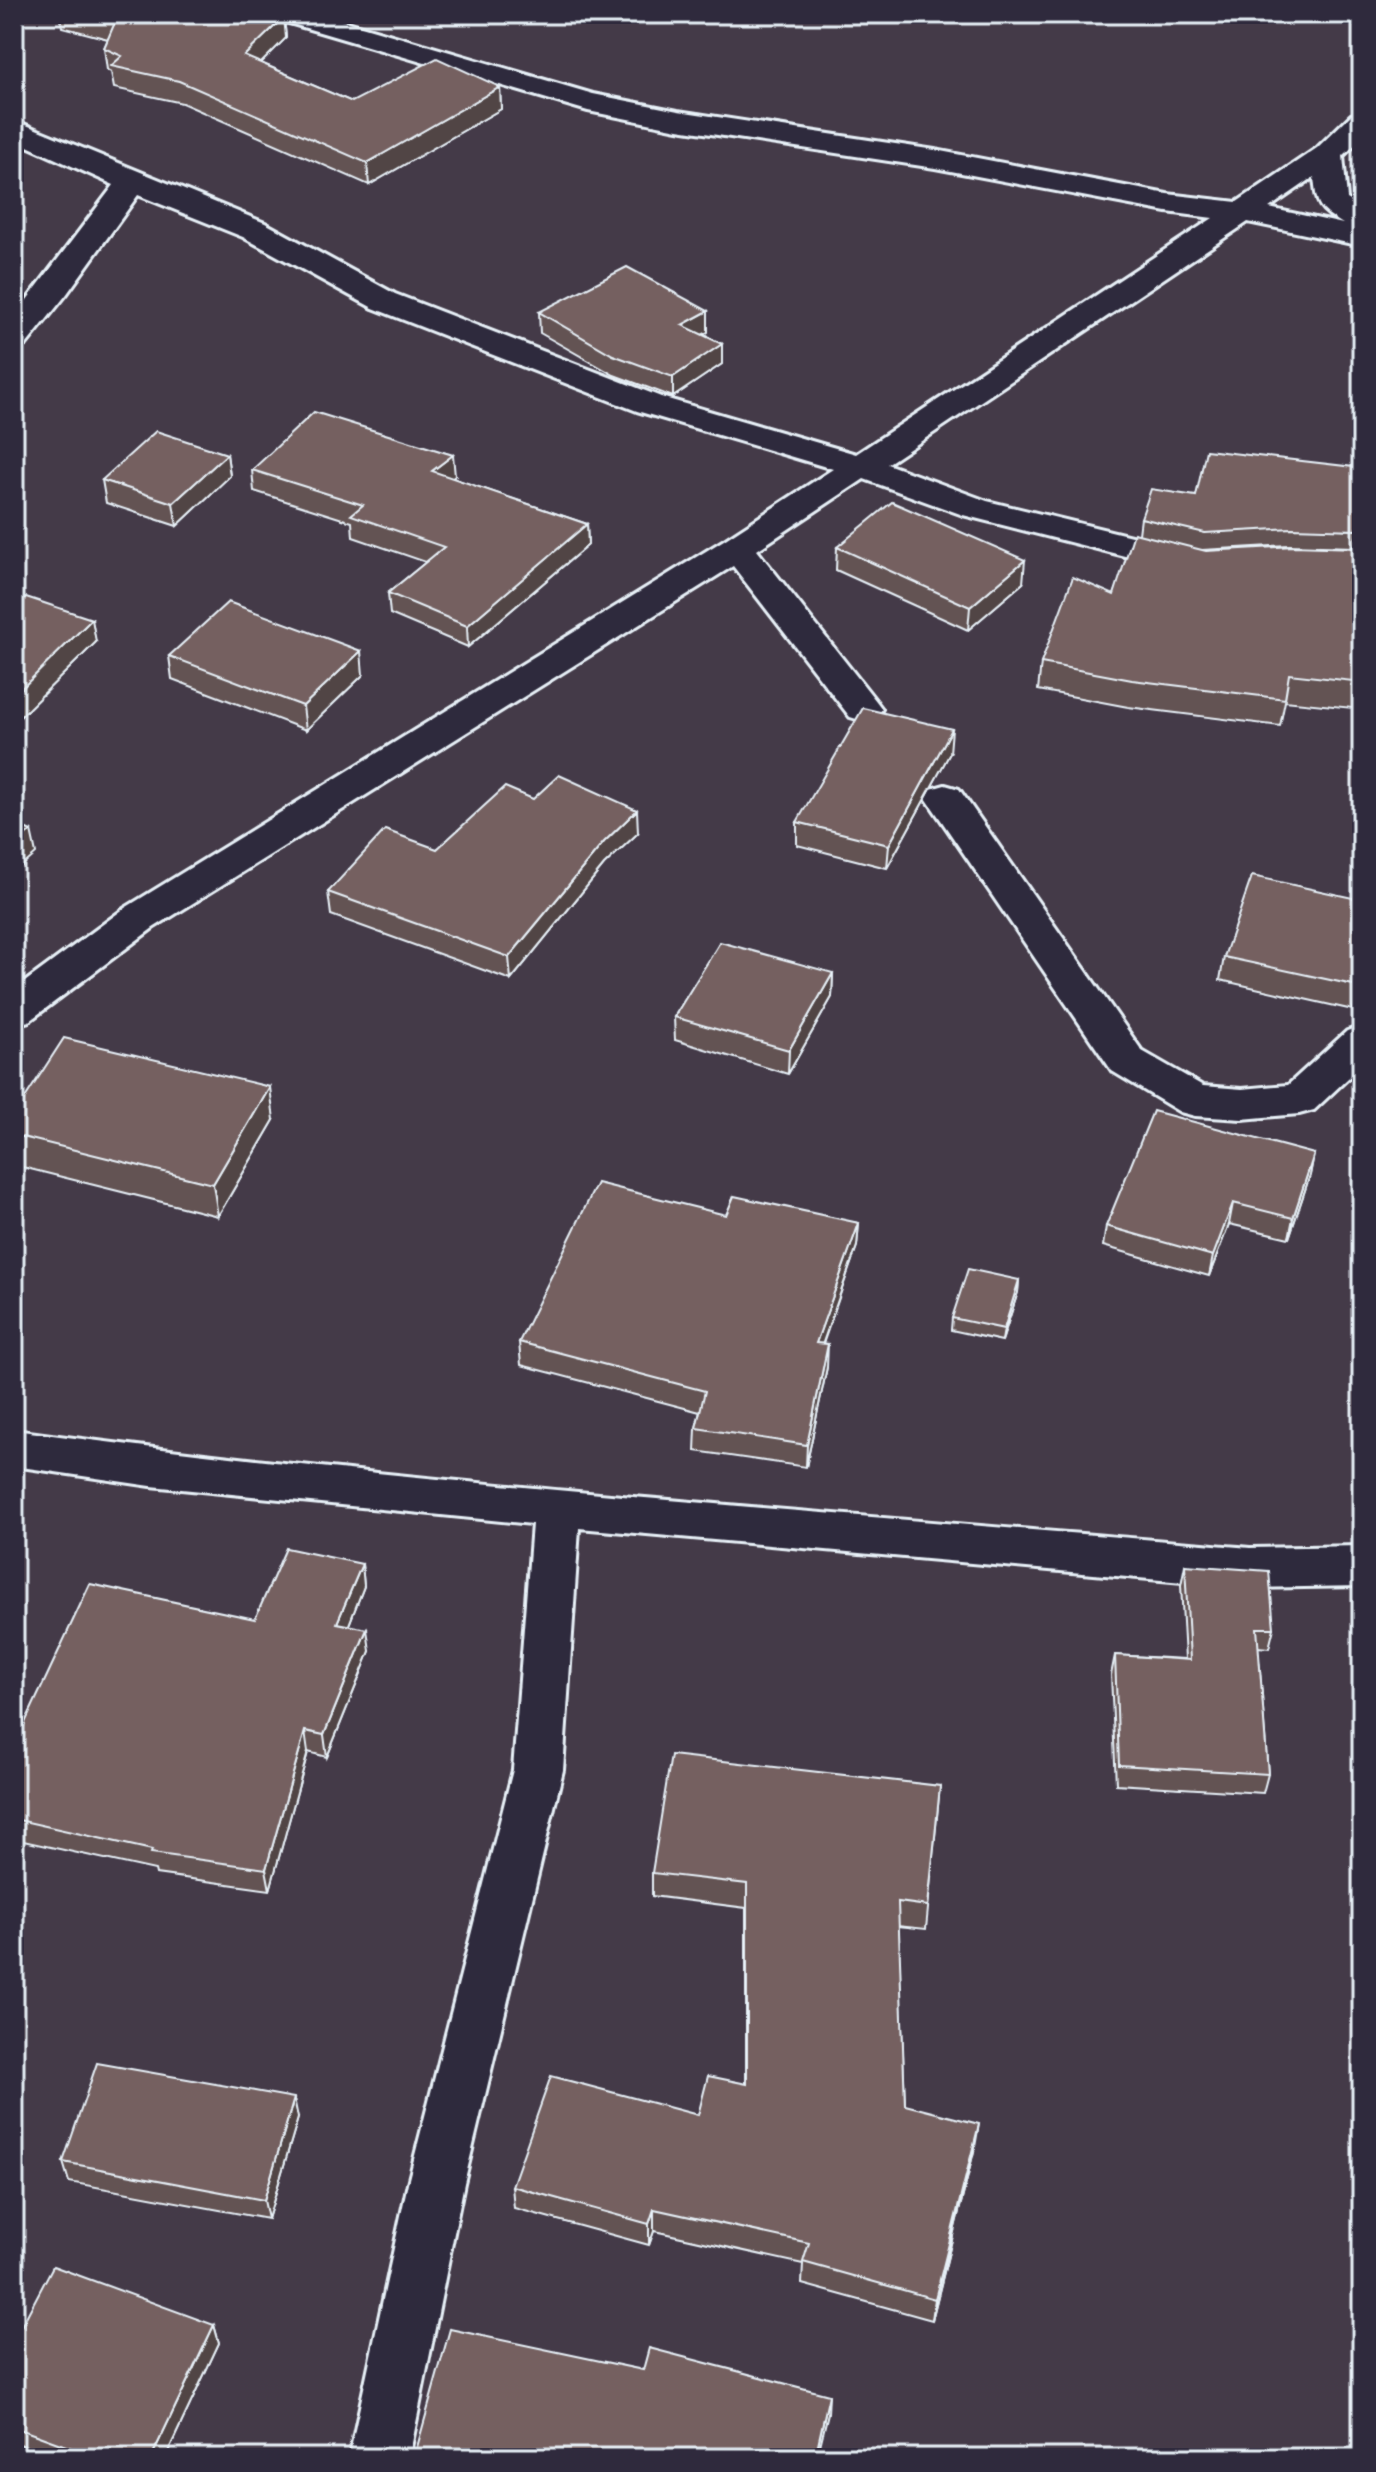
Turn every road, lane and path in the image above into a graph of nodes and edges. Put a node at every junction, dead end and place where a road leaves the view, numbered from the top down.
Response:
1 (289, 14) edge
2 (1362, 121) edge
3 (14, 129) edge
4 (1328, 154) junction
5 (132, 182) junction
6 (1243, 212) junction
7 (1362, 222) edge
8 (1362, 237) edge
9 (14, 338) edge
10 (860, 466) junction
11 (737, 548) junction
12 (1215, 564) edge
13 (863, 709) edge
14 (945, 798) dead end
15 (14, 1011) edge
16 (1362, 1041) edge
17 (14, 1448) edge
18 (557, 1506) junction
19 (1362, 1566) edge
20 (379, 2458) edge

1 - 6 street
2 - 4 street
3 - 5 street
4 - 6 street
4 - 7 street
5 - 9 street
5 - 10 street
6 - 8 street
6 - 10 street
10 - 11 street
10 - 12 street
11 - 13 street
11 - 15 street
14 - 16 street
17 - 18 street
18 - 19 street
18 - 20 street

